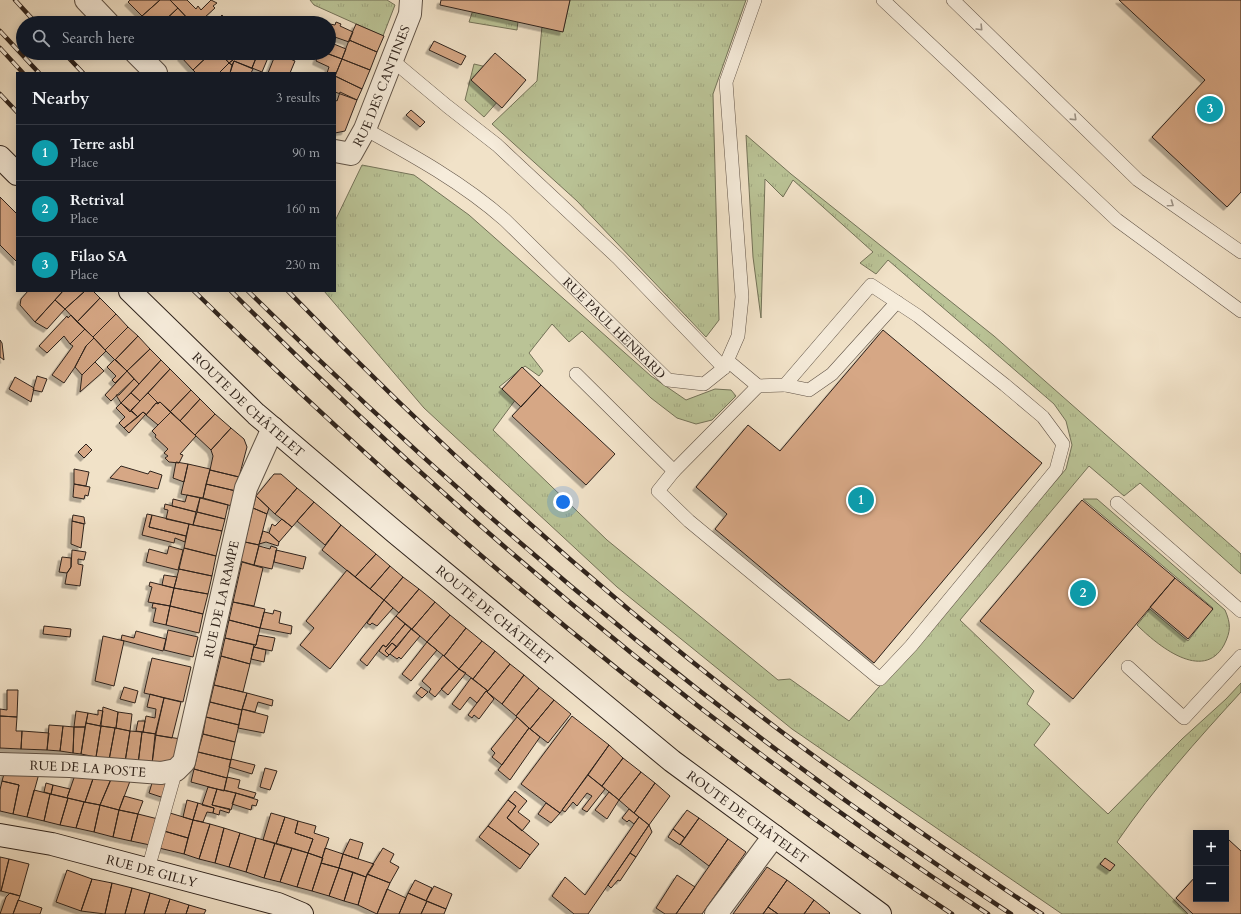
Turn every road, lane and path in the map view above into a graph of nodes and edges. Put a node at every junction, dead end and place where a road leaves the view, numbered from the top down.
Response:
1 (86, 0) edge
2 (411, 0) edge
3 (756, 0) edge
4 (882, 0) edge
5 (953, 0) edge
6 (101, 16) edge
7 (143, 60) edge
8 (392, 60) junction
9 (155, 72) edge
10 (364, 129) junction
11 (336, 151) edge
12 (1241, 252) edge
13 (131, 292) edge
14 (897, 302) junction
15 (1241, 311) edge
16 (726, 365) junction
17 (576, 374) dead end
18 (785, 385) junction
19 (758, 386) junction
20 (273, 428) junction
21 (674, 471) junction
22 (1117, 504) dead end
23 (1241, 611) edge
24 (1241, 656) edge
25 (1128, 667) dead end
26 (0, 764) edge
27 (176, 770) junction
28 (0, 835) edge
29 (774, 836) junction
30 (148, 870) junction
31 (302, 914) edge
32 (716, 914) edge
33 (880, 914) edge

1 - 6 main road
2 - 8 main road, RUE DES CANTINES
3 - 16 lane, RUE PAUL HENRARD
4 - 15 lane
5 -> 12 lane
7 - 9 main road
8 - 10 main road, RUE DES CANTINES
8 - 16 lane
10 - 11 main road, RUE DES CANTINES
10 - 16 lane, RUE PAUL HENRARD
13 - 20 main road, ROUTE DE CHÂTELET
14 - 18 lane
14 - 18 lane
14 - 21 lane
16 - 19 lane
17 - 21 lane
18 - 19 lane
19 - 21 lane
20 - 27 main road, RUE DE LA RAMPE
20 - 29 main road, ROUTE DE CHÂTELET
22 - 23 lane
24 - 25 lane
26 - 27 main road, RUE DE LA POSTE
27 - 30 lane
28 - 30 main road, RUE DE GILLY
29 - 32 main road
29 - 33 main road, ROUTE DE CHÂTELET
30 - 31 main road, RUE DE GILLY

